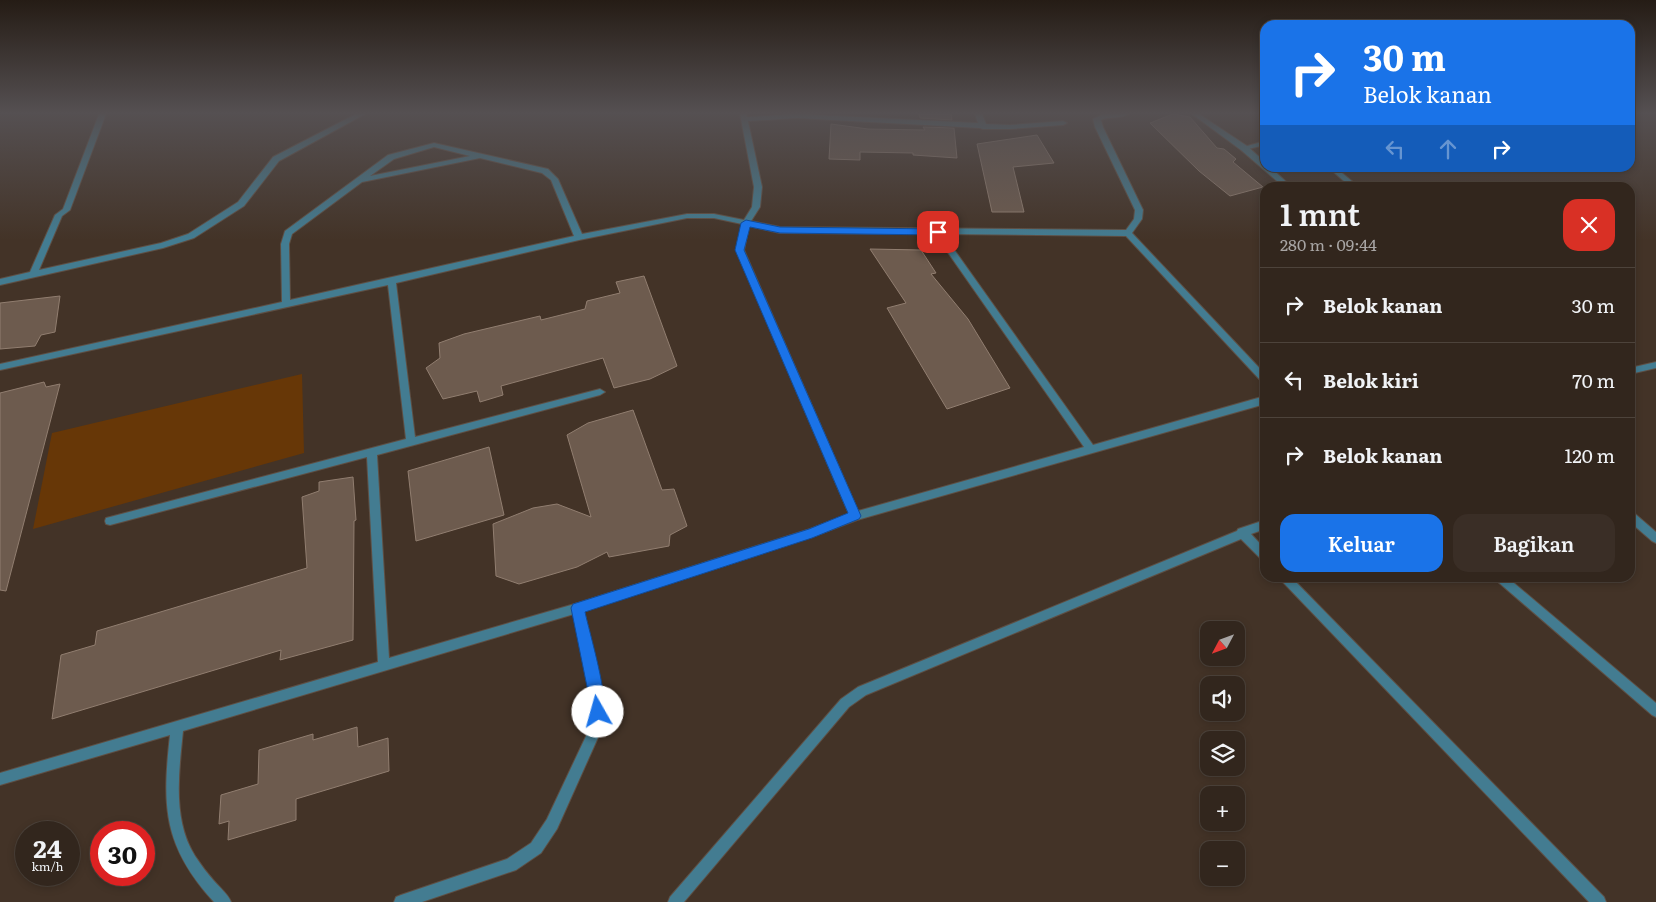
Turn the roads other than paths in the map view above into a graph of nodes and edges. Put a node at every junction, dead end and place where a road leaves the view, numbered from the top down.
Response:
1 (86, 156) edge
2 (283, 156) edge
3 (394, 156) edge
4 (483, 156) joint
5 (752, 156) edge
6 (1114, 156) edge
7 (1272, 172) edge
8 (1337, 172) edge
9 (358, 181) junction
10 (1283, 182) edge
11 (1350, 182) edge
12 (746, 223) junction
13 (938, 232) junction
14 (1128, 233) junction
15 (579, 237) junction
16 (33, 275) junction
17 (392, 281) junction
18 (0, 282) edge
19 (286, 304) junction
20 (1656, 365) edge
21 (0, 367) edge
22 (1635, 370) edge
23 (1260, 375) edge
24 (600, 392) dead end
25 (1260, 401) edge
26 (411, 442) junction
27 (1091, 450) junction
28 (372, 452) junction
29 (855, 516) junction
30 (1635, 520) edge
31 (110, 521) dead end
32 (1260, 526) edge
33 (1242, 532) junction
34 (1656, 538) edge
35 (1260, 551) edge
36 (1290, 582) edge
37 (1506, 582) edge
38 (578, 608) junction
39 (384, 666) junction
40 (1656, 711) edge
41 (177, 728) junction
42 (0, 779) edge
43 (224, 902) edge
44 (400, 902) edge
45 (675, 902) edge
46 (1599, 902) edge

1 - 16 street
2 - 16 street
3 - 9 street
4 - 9 street
4 - 15 street
5 - 12 street
6 - 14 street
7 - 10 street
8 - 11 street
9 - 19 street
12 - 13 street
12 - 15 street
12 - 29 street
13 - 14 street
13 - 27 street
14 - 23 street
15 - 17 street
16 - 18 street
17 - 19 street
17 - 26 street
19 - 21 street
20 - 22 street
24 - 26 street
25 - 27 street
26 - 28 street
27 - 29 street
28 - 31 street
28 - 39 street
29 - 38 street
30 - 34 street
32 - 33 street
33 - 35 street
33 - 45 street
36 - 46 street
37 - 40 street
38 - 39 street
38 - 44 street
39 - 41 street
41 - 42 street
41 - 43 street

